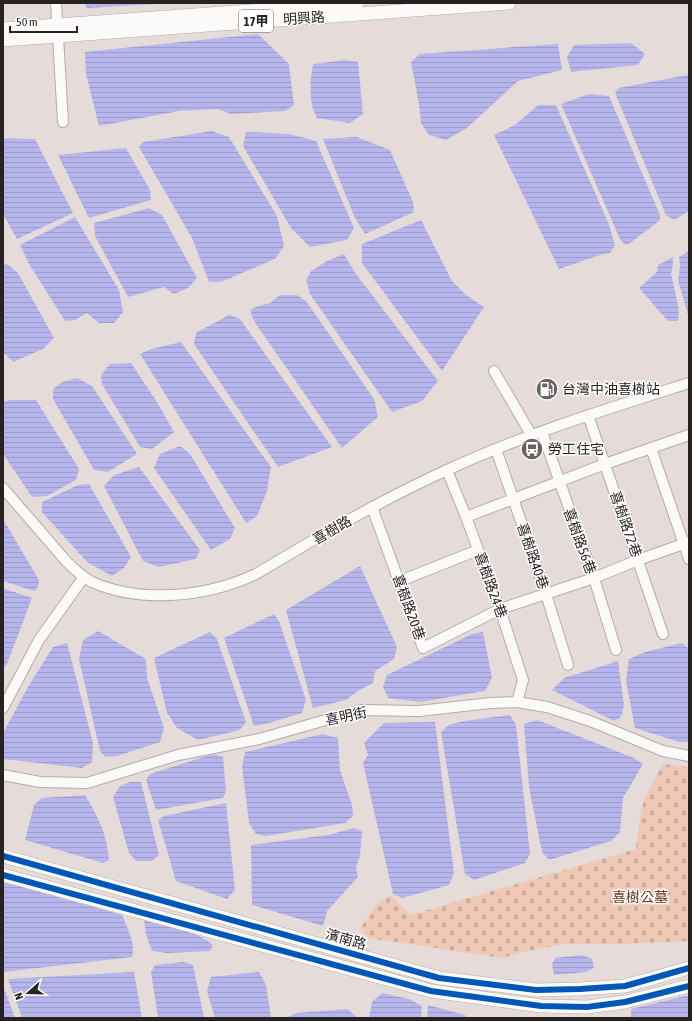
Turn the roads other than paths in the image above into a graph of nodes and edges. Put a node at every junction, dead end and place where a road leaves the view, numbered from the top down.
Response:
1 (56, 3) edge
2 (357, 3) edge
3 (509, 3) edge
4 (293, 5) edge
5 (236, 7) edge
6 (3, 28) edge
7 (58, 30) junction
8 (3, 40) edge
9 (63, 122) dead end
10 (494, 371) dead end
11 (689, 383) edge
12 (588, 415) junction
13 (542, 432) junction
14 (689, 435) edge
15 (532, 436) junction
16 (651, 448) junction
17 (496, 449) junction
18 (605, 464) junction
19 (447, 470) junction
20 (559, 482) junction
21 (3, 488) edge
22 (514, 499) junction
23 (372, 507) junction
24 (466, 517) junction
25 (686, 542) edge
26 (478, 550) junction
27 (689, 559) edge
28 (638, 560) junction
29 (84, 577) junction
30 (594, 578) junction
31 (400, 581) junction
32 (546, 594) junction
33 (500, 609) junction
34 (663, 634) dead end
35 (616, 650) dead end
36 (568, 665) dead end
37 (517, 702) junction
38 (3, 708) edge
39 (689, 756) edge
40 (3, 775) edge
41 (3, 856) edge
42 (3, 874) edge
43 (689, 968) edge
44 (689, 986) edge

1 - 7 street
2 - 4 main road, 明興路 / 17甲
3 - 7 main road, 明興路 / 17甲
4 - 5 main road, 明興路 / 17甲
5 - 7 main road, 明興路 / 17甲
6 - 7 main road, 明興路 / 17甲
7 - 8 main road, 明興路 / 17甲
7 - 9 street
10 - 15 street
11 - 12 street, 喜樹路
12 - 13 street, 喜樹路
12 - 18 street, 喜樹路72巷
13 - 15 street, 喜樹路
13 - 20 street, 喜樹路56巷
14 - 16 street
15 - 17 street, 喜樹路
16 - 18 street
16 - 25 street
17 - 19 street, 喜樹路
17 - 22 street, 喜樹路40巷
18 - 20 street
18 - 28 street, 喜樹路72巷
19 - 23 street, 喜樹路
19 - 24 street, 喜樹路24巷
20 - 22 street
20 - 30 street, 喜樹路56巷
21 - 29 street, 喜樹路
22 - 24 street
22 - 32 street, 喜樹路40巷
23 - 29 street, 喜樹路
23 - 31 street, 喜樹路20巷
24 - 26 street, 喜樹路24巷
25 - 27 street
25 - 28 street
26 - 31 street
26 - 33 street, 喜樹路24巷
28 - 30 street
28 - 34 street, 喜樹路72巷
29 - 38 street
30 - 32 street
30 - 35 street, 喜樹路56巷
31 - 33 street, 喜樹路20巷
32 - 33 street
32 - 36 street, 喜樹路40巷
33 - 37 street, 喜樹路24巷
37 - 39 street, 喜明街
37 - 40 street, 喜明街
41 - 43 main road, 濱南路
42 - 44 main road, 濱南路

